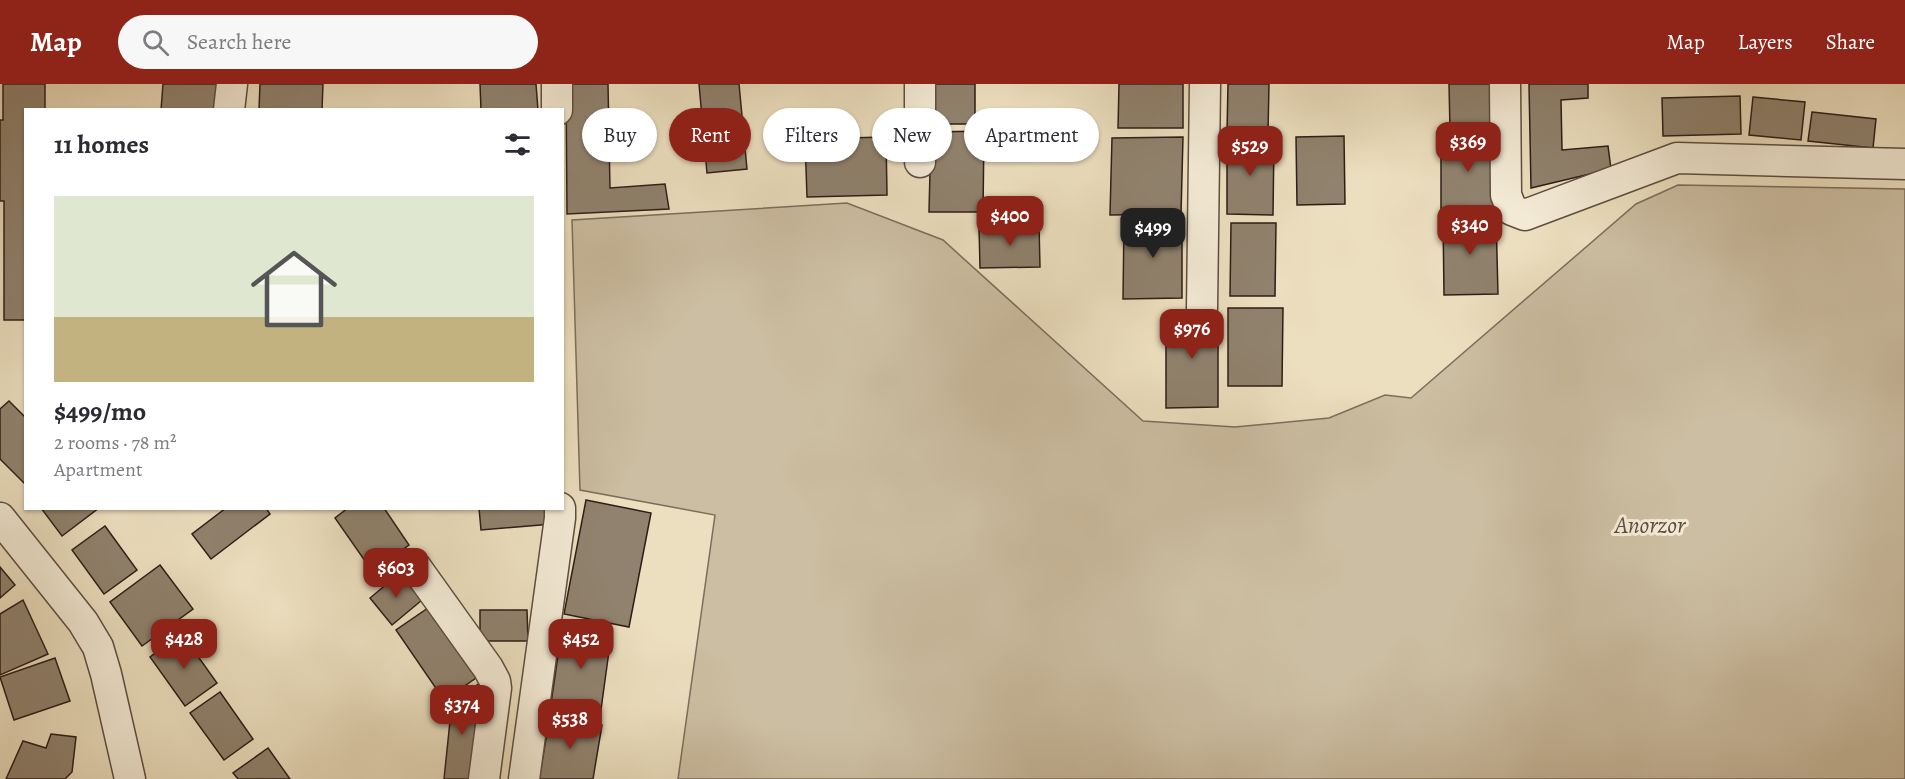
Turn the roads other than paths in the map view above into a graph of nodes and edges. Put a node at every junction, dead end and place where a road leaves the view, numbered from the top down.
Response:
1 (232, 84) edge
2 (557, 84) edge
3 (920, 84) edge
4 (1205, 84) edge
5 (1505, 84) edge
6 (229, 108) edge
7 (557, 108) edge
8 (920, 108) edge
9 (1905, 164) edge
10 (1202, 308) dead end
11 (560, 510) edge
12 (0, 518) edge
13 (415, 566) dead end
14 (130, 779) edge
15 (484, 779) edge
16 (524, 779) edge

1 - 6 street
2 - 7 street
3 - 8 street
4 - 10 street
5 - 9 street
11 - 16 street
12 - 14 street
13 - 15 street

